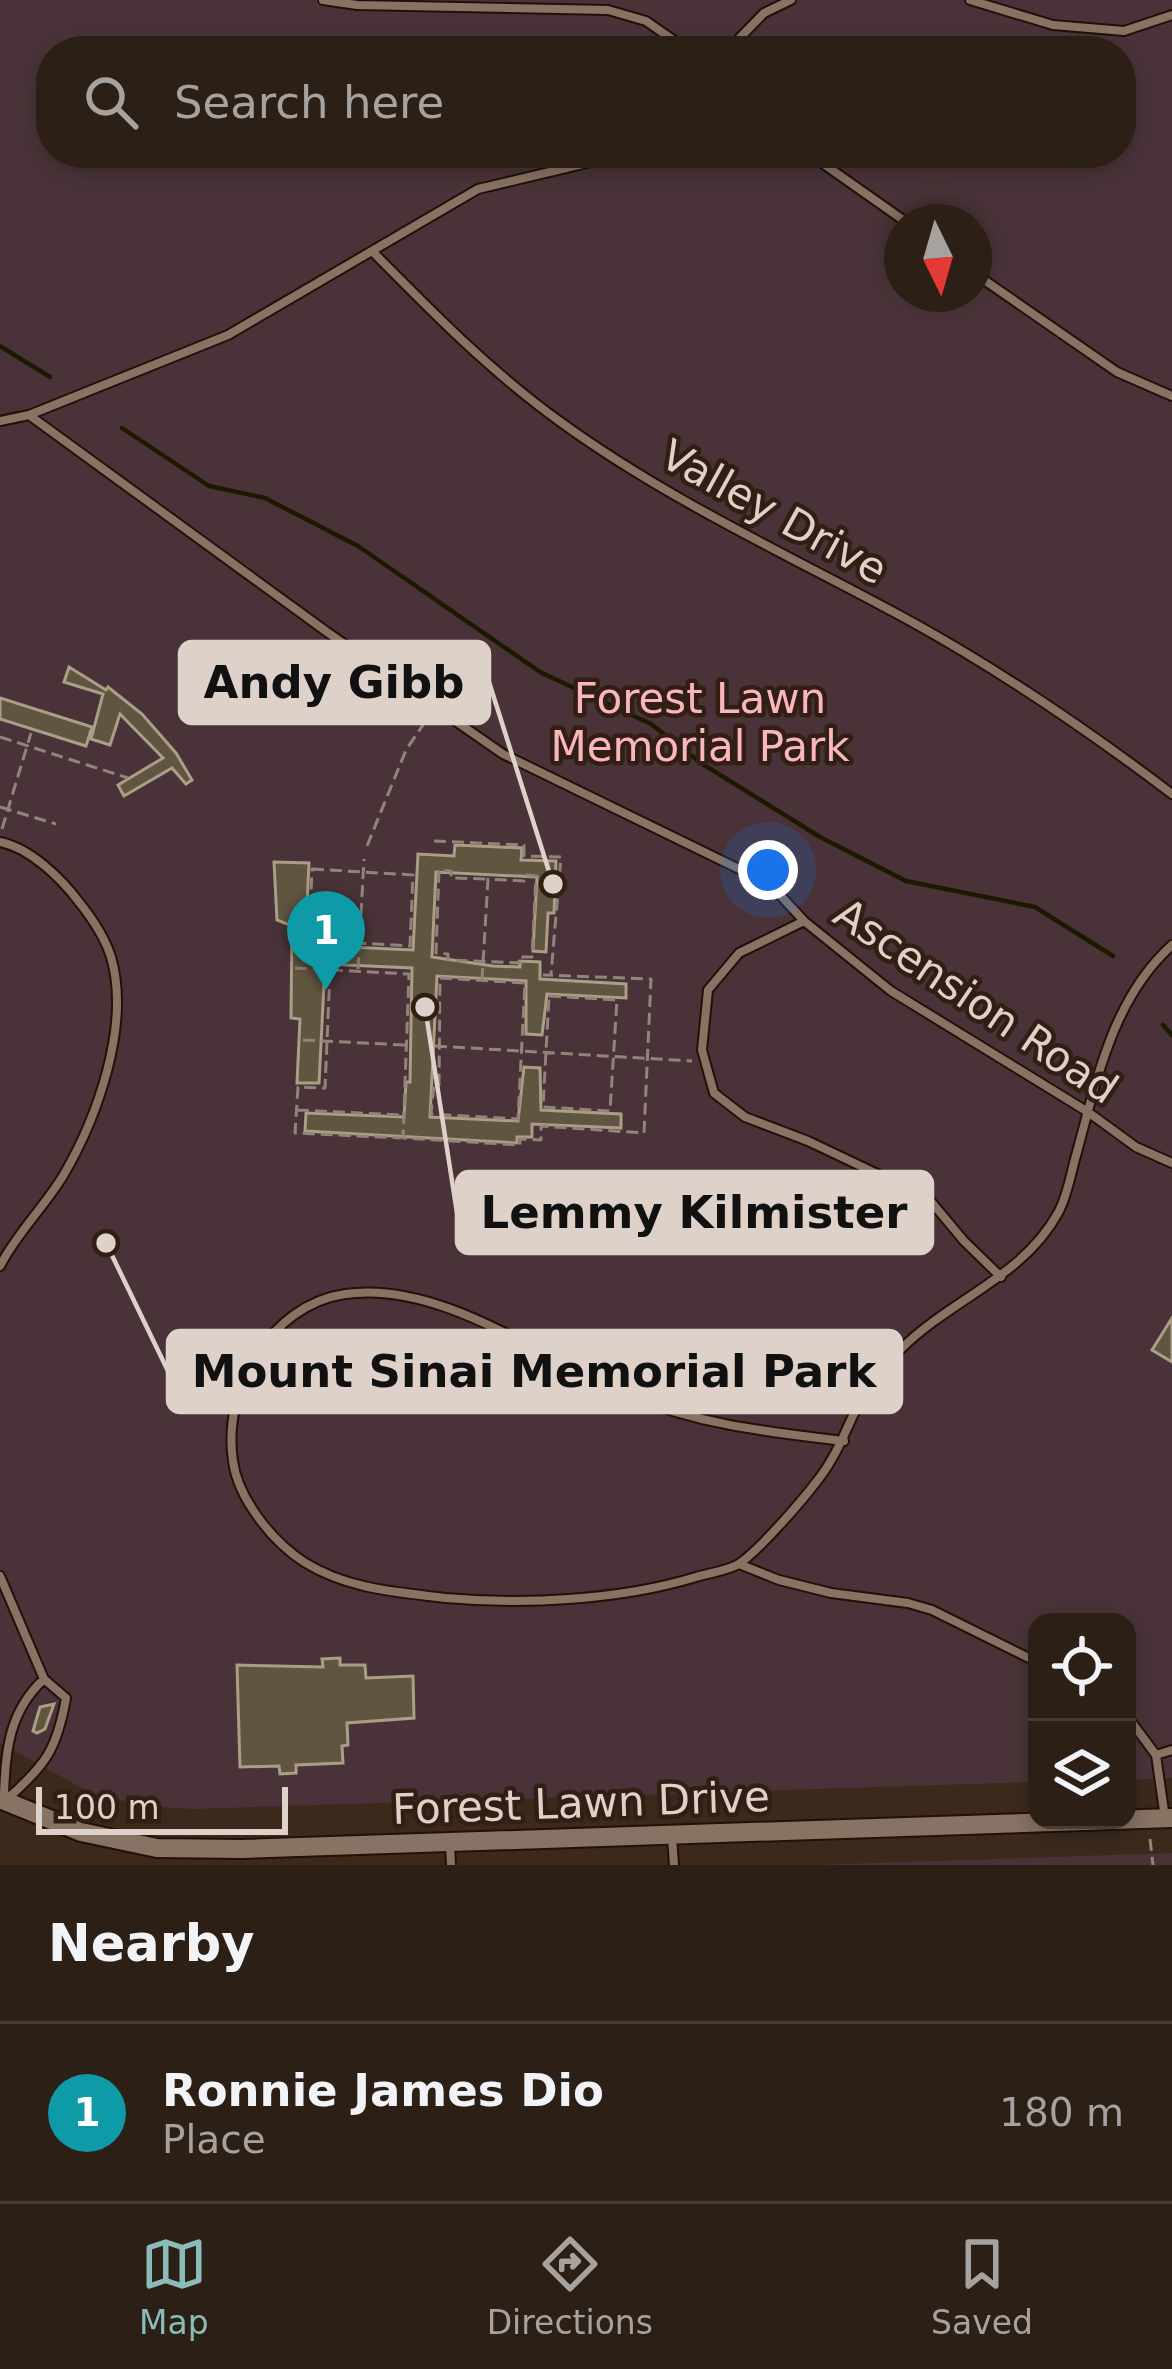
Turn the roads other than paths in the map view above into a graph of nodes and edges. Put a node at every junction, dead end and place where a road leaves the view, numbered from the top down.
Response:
1 (323, 0) edge
2 (791, 0) edge
3 (970, 0) edge
4 (1172, 15) edge
5 (668, 36) edge
6 (742, 36) edge
7 (566, 168) edge
8 (829, 168) edge
9 (884, 207) edge
10 (372, 251) junction
11 (992, 285) edge
12 (1172, 396) edge
13 (29, 415) junction
14 (0, 421) edge
15 (1172, 794) edge
16 (0, 839) edge
17 (804, 921) junction
18 (1172, 945) edge
19 (1088, 1112) junction
20 (1172, 1163) edge
21 (3, 1252) edge
22 (0, 1266) edge
23 (1001, 1277) junction
24 (844, 1441) junction
25 (739, 1564) junction
26 (0, 1576) edge
27 (1028, 1657) edge
28 (44, 1679) junction
29 (1131, 1721) edge
30 (1172, 1750) edge
31 (1156, 1755) junction
32 (2, 1800) edge
33 (1161, 1819) edge
34 (672, 1836) junction
35 (450, 1843) junction
36 (451, 1865) edge
37 (674, 1865) edge

1 - 5 lane
2 - 6 lane
3 - 4 lane
7 - 10 lane
8 - 9 lane
10 - 13 lane
10 - 15 lane, Valley Drive
11 - 12 lane
13 - 14 lane
13 - 17 lane, Ascension Road
16 - 21 lane
17 - 19 lane, Ascension Road
17 - 23 lane
18 - 19 lane
19 - 20 lane, Ascension Road
19 - 23 lane
21 - 22 lane
23 - 24 lane
24 - 25 lane
24 - 25 lane
25 - 27 lane
26 - 28 lane
28 - 32 lane
28 - 32 lane
29 - 31 lane
30 - 31 lane
31 - 33 lane
32 - 35 street, Forest Lawn Drive
33 - 34 street, Forest Lawn Drive
34 - 35 street, Forest Lawn Drive
34 - 37 lane
35 - 36 lane

